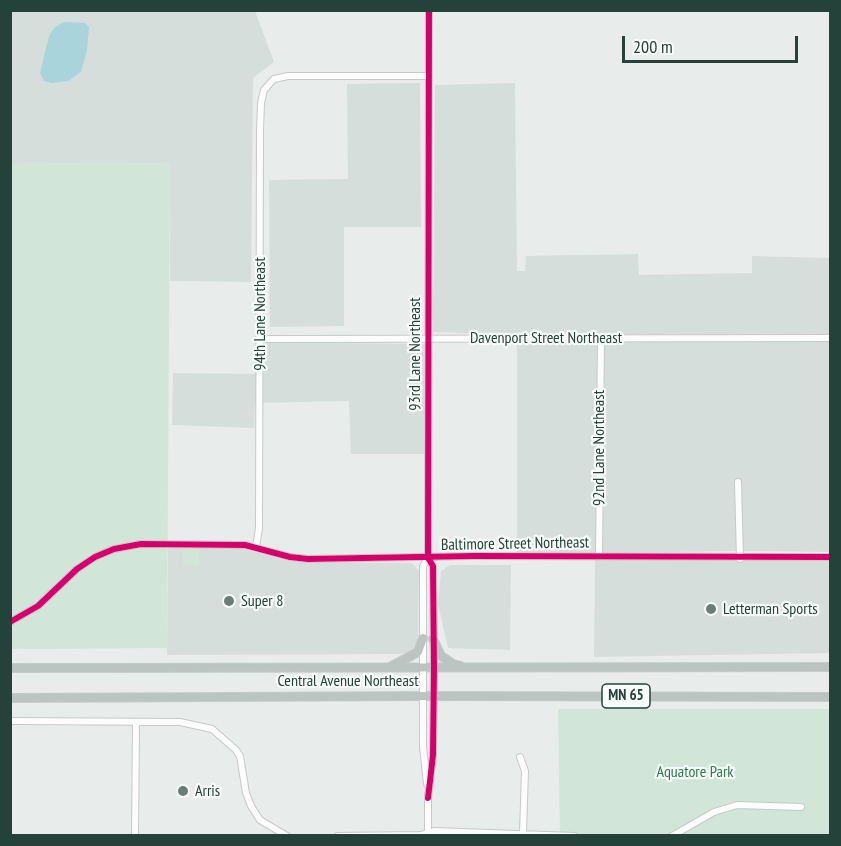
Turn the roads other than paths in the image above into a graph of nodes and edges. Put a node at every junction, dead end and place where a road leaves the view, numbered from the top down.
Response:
1 (429, 10) edge
2 (429, 76) junction
3 (429, 338) junction
4 (831, 338) edge
5 (261, 339) junction
6 (601, 339) junction
7 (738, 482) dead end
8 (256, 547) junction
9 (599, 556) junction
10 (831, 557) edge
11 (428, 558) junction
12 (740, 558) junction
13 (10, 622) edge
14 (428, 639) junction
15 (831, 666) edge
16 (388, 668) junction
17 (423, 668) junction
18 (434, 668) junction
19 (470, 668) junction
20 (10, 669) edge
21 (422, 696) junction
22 (434, 696) junction
23 (831, 697) edge
24 (10, 698) edge
25 (10, 721) edge
26 (136, 723) junction
27 (520, 757) dead end
28 (428, 798) junction
29 (801, 807) dead end
30 (523, 833) junction
31 (428, 834) edge
32 (135, 836) edge
33 (287, 836) edge
34 (338, 836) edge
35 (574, 836) edge
36 (672, 836) edge

1 - 2 street, 93rd Lane Northeast
2 - 3 street, 93rd Lane Northeast
2 - 5 street, 94th Lane Northeast
3 - 5 street, Davenport Street Northeast
3 - 6 street, Davenport Street Northeast
3 - 11 street, 93rd Lane Northeast
4 - 6 street, Davenport Street Northeast
5 - 8 street, 94th Lane Northeast
6 - 9 street, 92nd Lane Northeast
7 - 12 street
8 - 11 street, Baltimore Street Northeast
8 - 13 street, Baltimore Street Northeast
9 - 11 street, Baltimore Street Northeast
9 - 12 street, Baltimore Street Northeast
10 - 12 street, Baltimore Street Northeast
11 - 14 street, 93rd Lane Northeast
11 - 14 street, 93rd Lane Northeast
14 - 16 highway
14 - 17 street, 93rd Lane Northeast
14 - 18 street, 93rd Lane Northeast
14 - 19 highway
15 - 19 highway, Central Avenue Northeast / MN 65
16 - 17 highway, Central Avenue Northeast / MN 65
16 - 20 highway, Central Avenue Northeast / MN 65
17 - 18 highway, Central Avenue Northeast / MN 65
17 - 21 street, 93rd Lane Northeast
18 - 19 highway, Central Avenue Northeast / MN 65
18 - 22 street, 93rd Lane Northeast
21 - 22 highway, Central Avenue Northeast / MN 65
21 - 24 highway, Central Avenue Northeast / MN 65
21 - 28 street, 93rd Lane Northeast
22 - 23 highway, Central Avenue Northeast / MN 65
22 - 28 street, 93rd Lane Northeast
25 - 26 street
26 - 32 street
26 - 33 street
27 - 30 street
28 - 31 street
29 - 36 street
30 - 31 street
30 - 35 street
31 - 34 street

